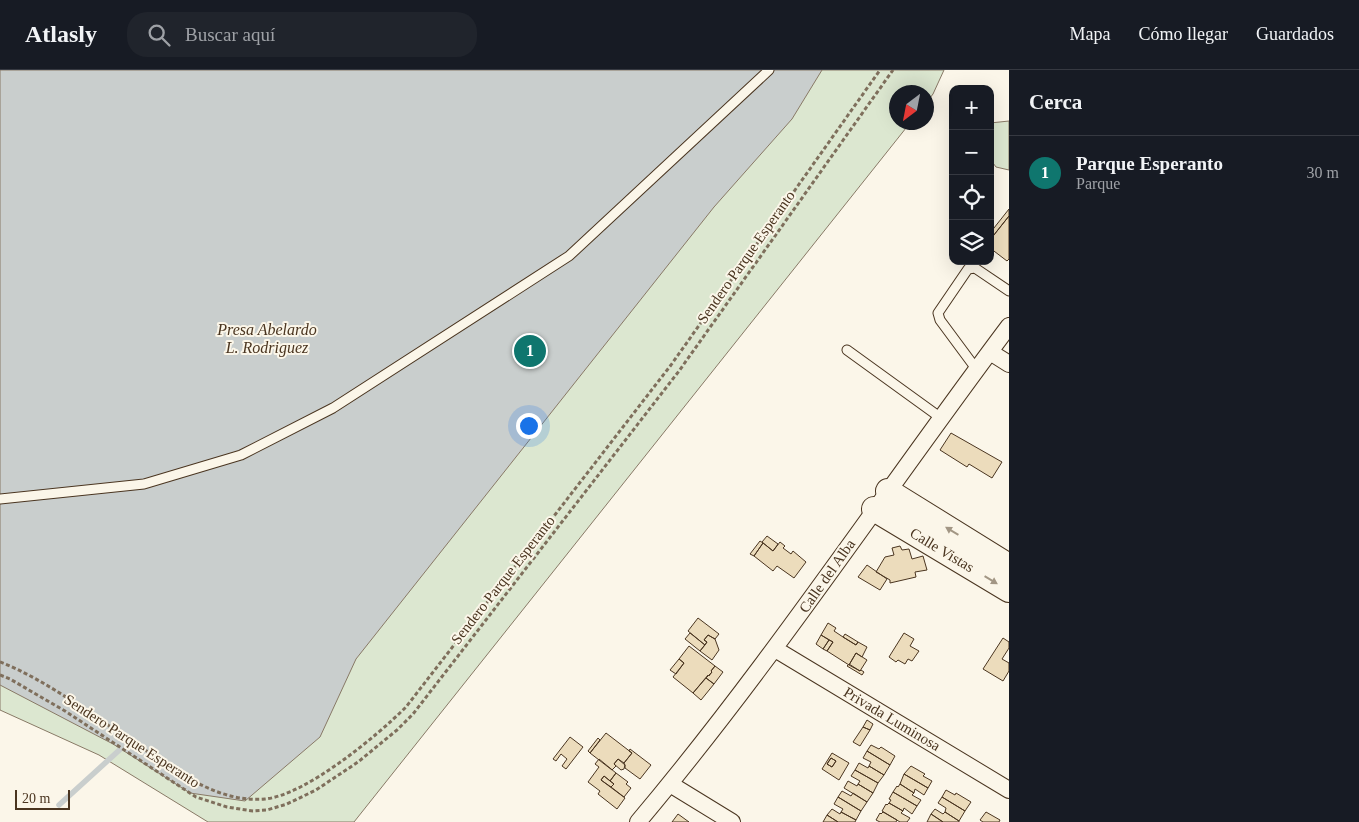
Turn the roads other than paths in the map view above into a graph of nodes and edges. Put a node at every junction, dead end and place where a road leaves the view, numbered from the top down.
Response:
1 (769, 70) edge
2 (1009, 291) edge
3 (1009, 326) edge
4 (847, 350) dead end
5 (990, 352) junction
6 (1009, 364) edge
7 (977, 370) junction
8 (941, 418) junction
9 (0, 499) edge
10 (881, 500) junction
11 (1009, 566) edge
12 (1009, 590) edge
13 (775, 649) junction
14 (670, 784) junction
15 (1009, 790) edge
16 (638, 822) edge
17 (732, 822) edge

1 - 9 lane
2 - 7 lane
3 - 5 street, Calle del Alba
4 - 8 lane
5 - 6 street
5 - 7 street, Calle del Alba
7 - 8 street, Calle del Alba
8 - 10 street, Calle del Alba
11 -> 10 street, Calle Vistas
10 -> 12 street, Calle Vistas
10 - 13 street, Calle del Alba
13 - 14 street, Calle del Alba
13 - 15 street, Privada Luminosa
14 - 16 street, Calle del Alba
14 - 17 street

